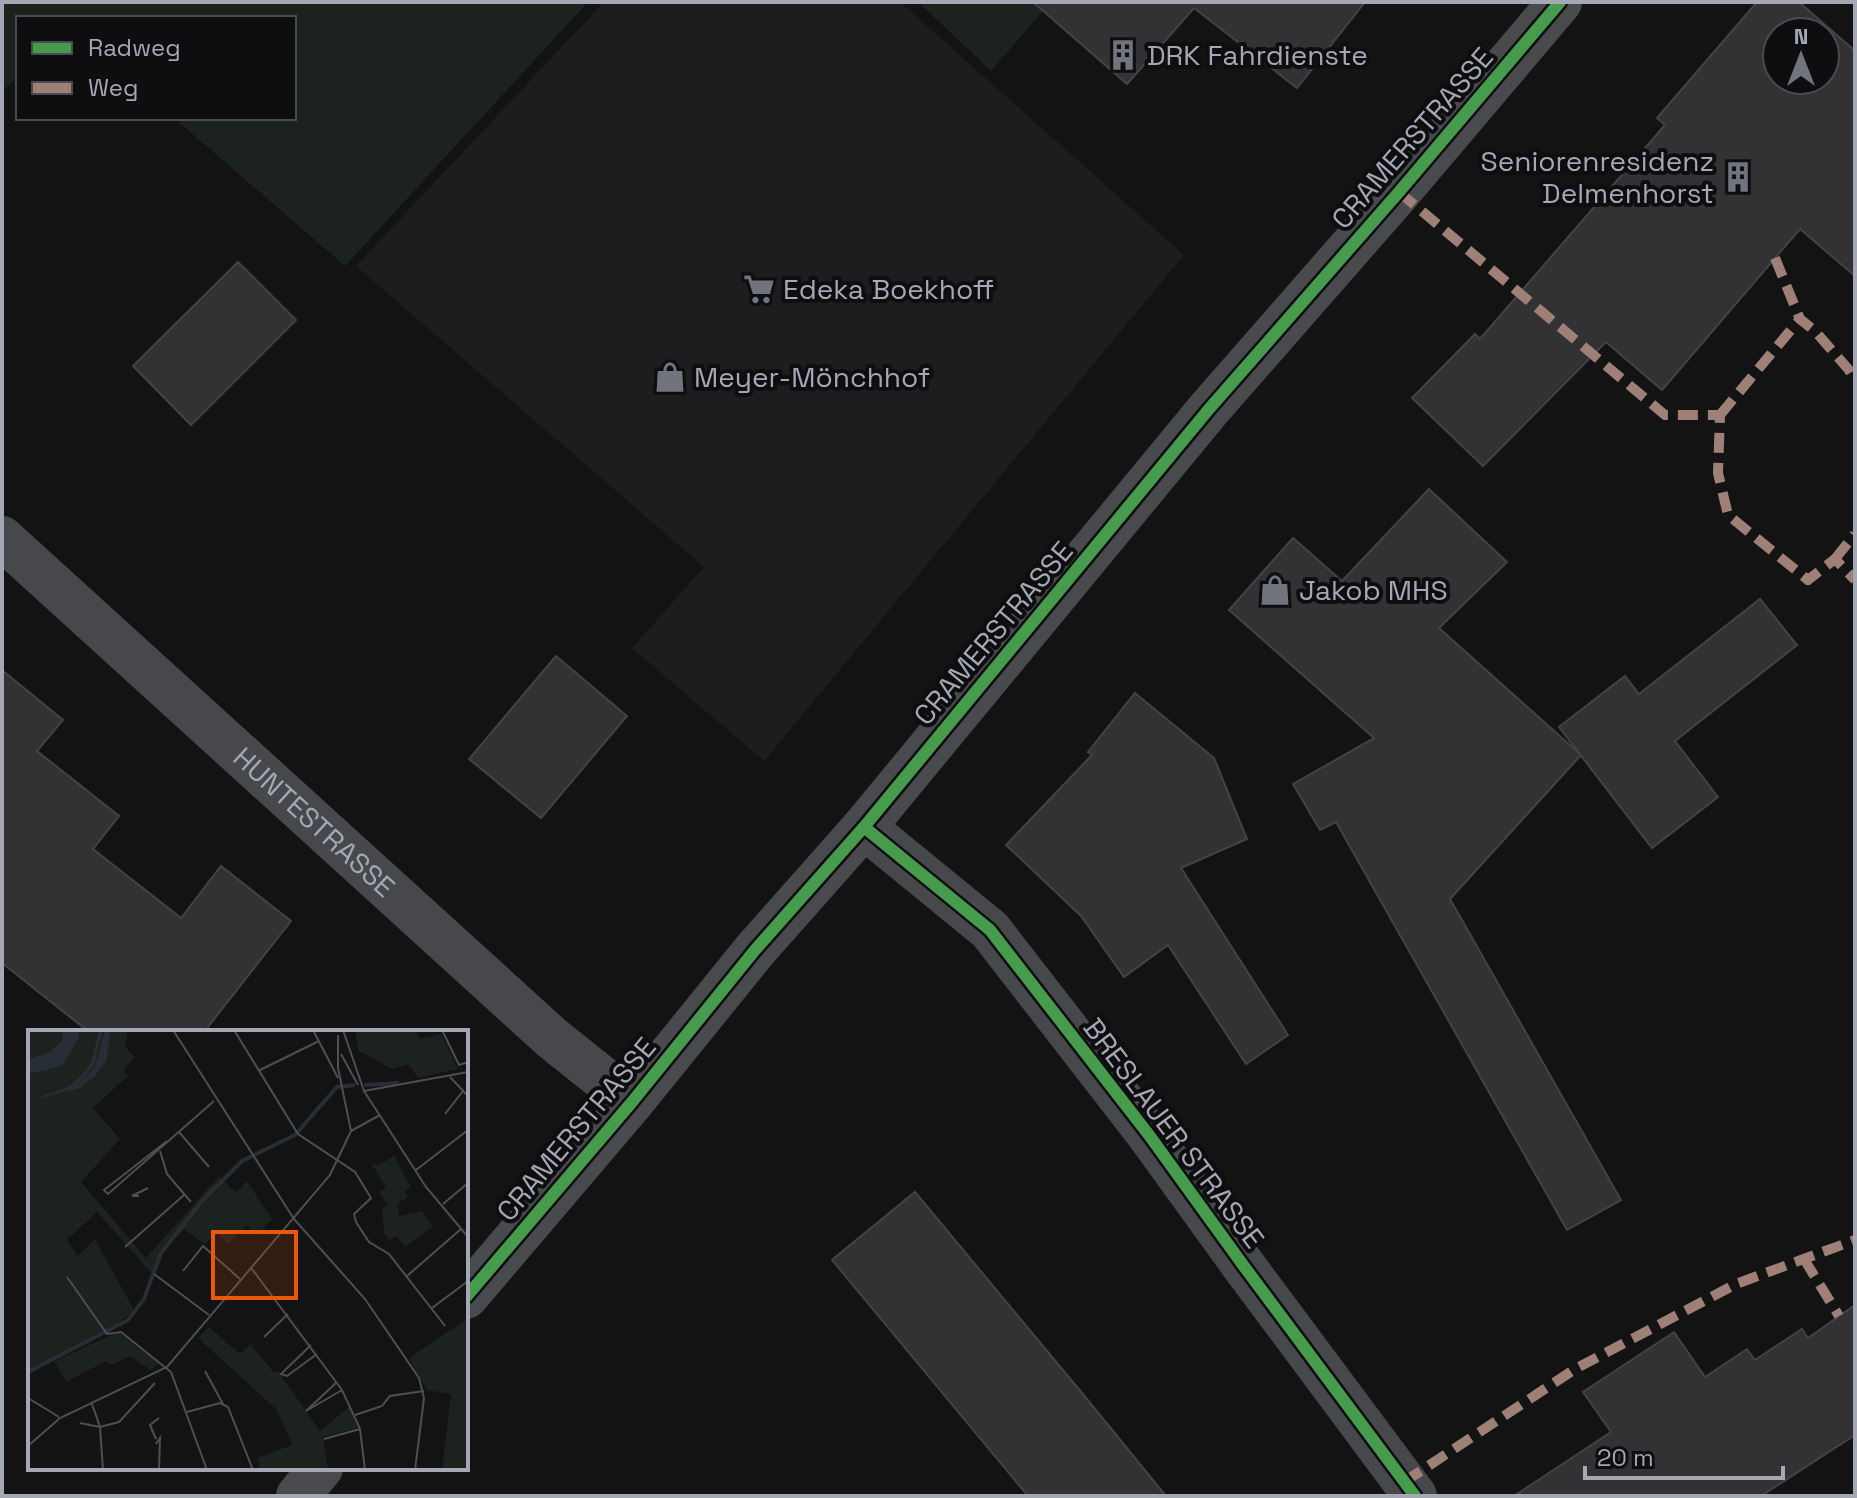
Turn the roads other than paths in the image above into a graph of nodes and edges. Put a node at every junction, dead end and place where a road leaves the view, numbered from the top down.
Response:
1 (1560, 2) edge
2 (2, 538) edge
3 (864, 827) junction
4 (632, 1102) junction
5 (468, 1295) edge
6 (319, 1470) edge
7 (298, 1496) edge
8 (1415, 1496) edge

1 - 3 main road, CRAMERSTRASSE
2 - 4 street, HUNTESTRASSE
3 - 4 main road, CRAMERSTRASSE
3 - 8 street, BRESLAUER STRASSE
4 - 5 main road, CRAMERSTRASSE
6 - 7 main road

